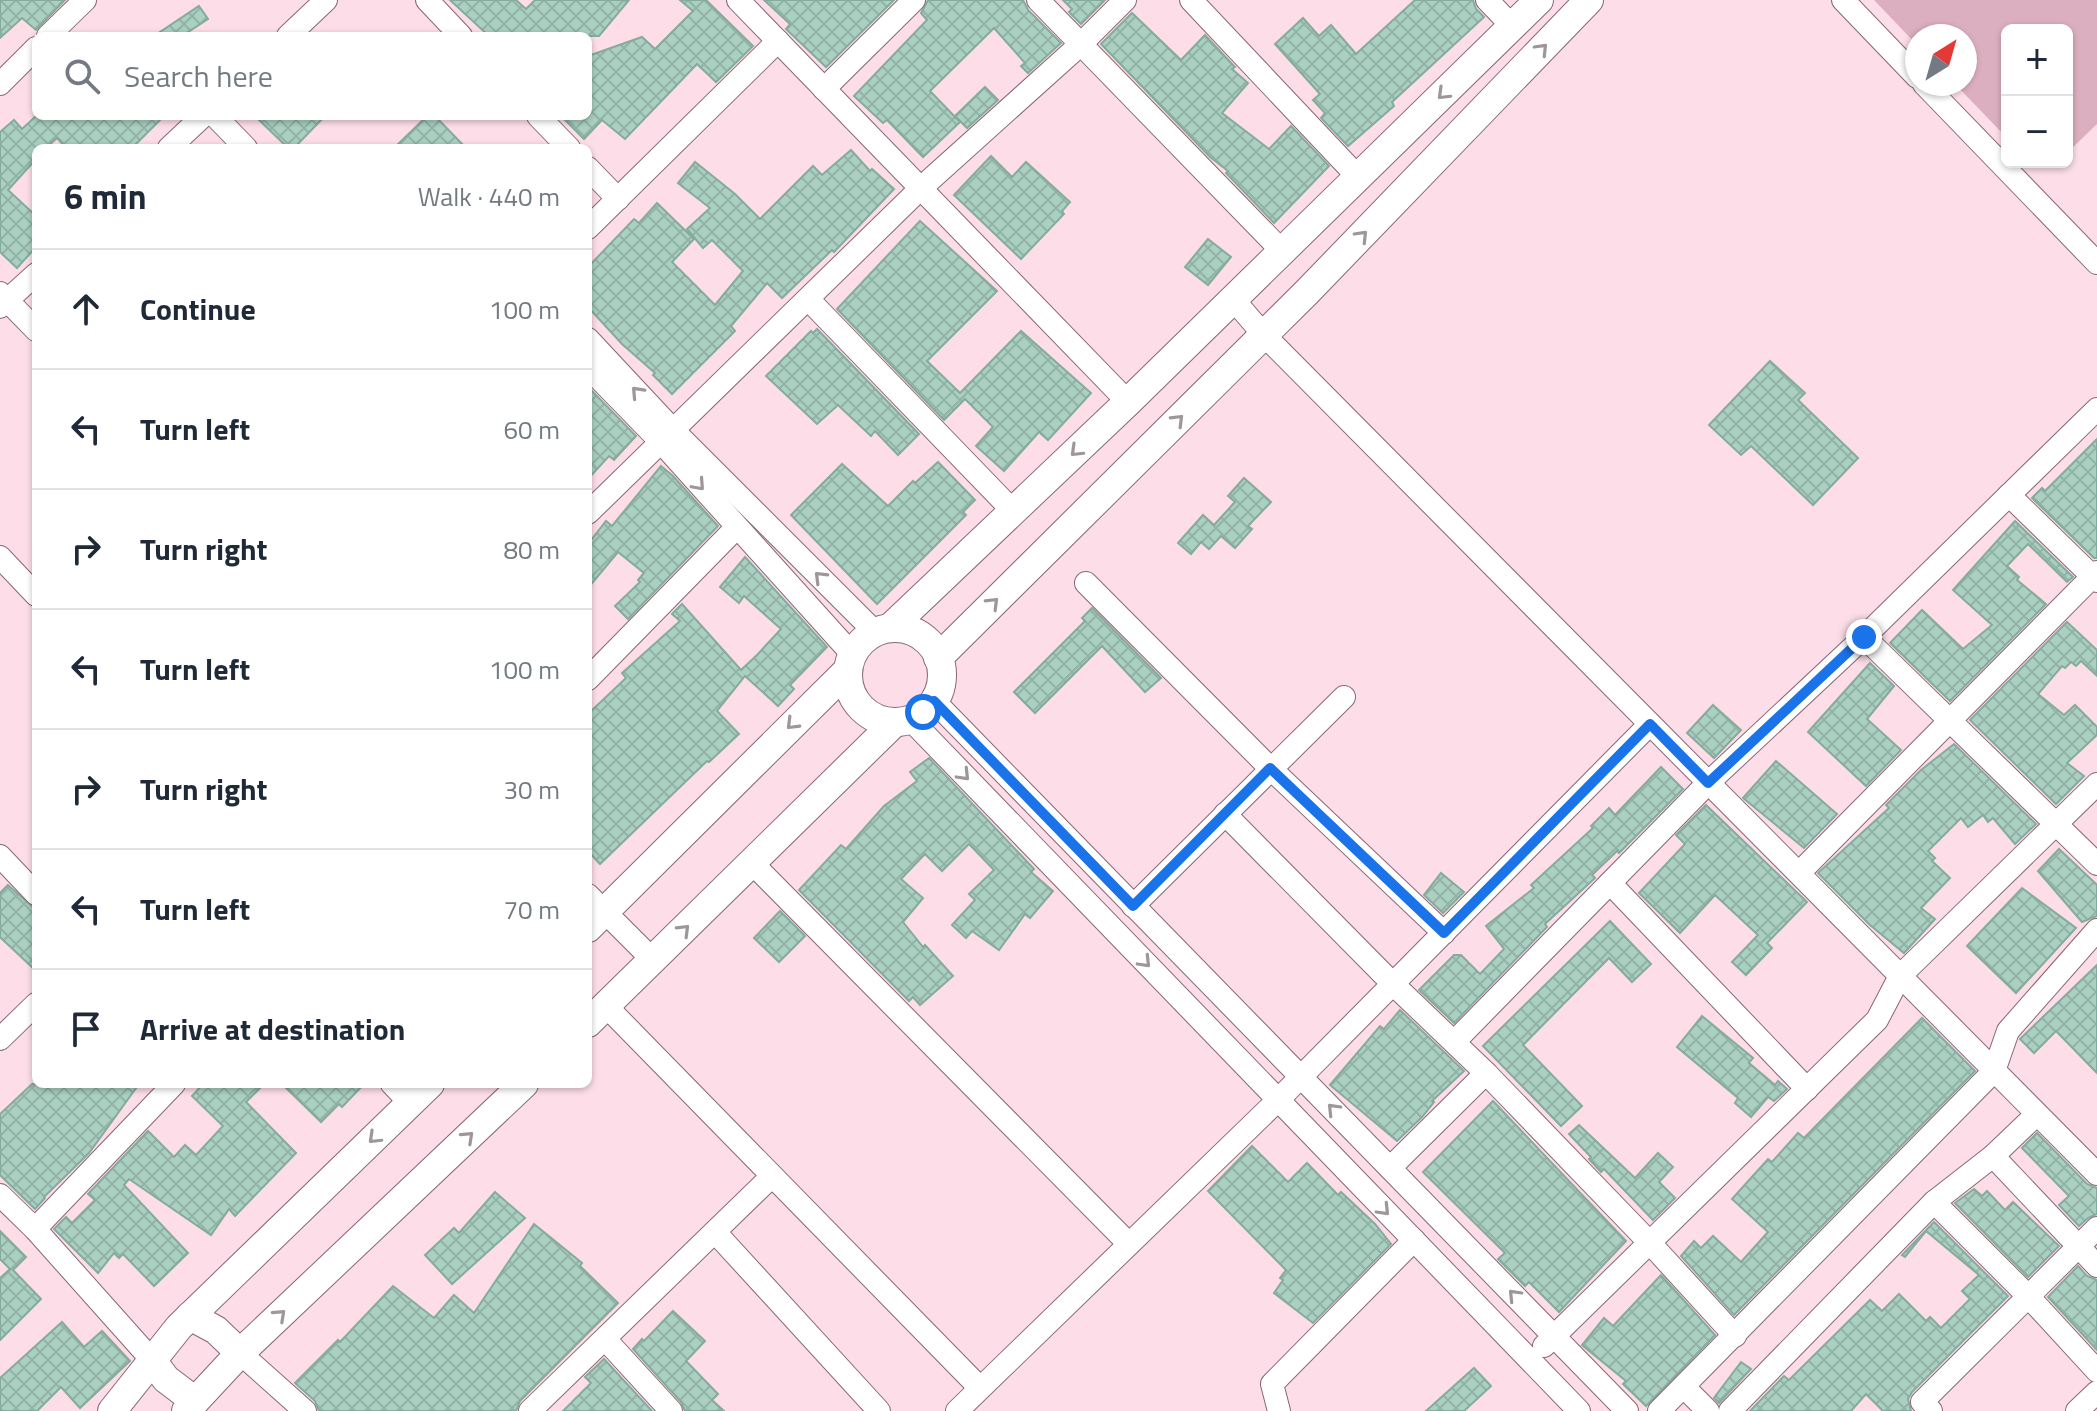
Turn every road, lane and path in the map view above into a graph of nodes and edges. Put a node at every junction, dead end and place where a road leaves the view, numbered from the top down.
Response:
1 (85, 0) edge
2 (326, 0) edge
3 (427, 0) edge
4 (738, 0) edge
5 (914, 0) edge
6 (1038, 0) edge
7 (1125, 0) edge
8 (1191, 0) edge
9 (1487, 0) edge
10 (1539, 0) edge
11 (1589, 0) edge
12 (1843, 0) edge
13 (1512, 26) junction
14 (52, 32) edge
15 (292, 32) edge
16 (457, 32) edge
17 (778, 41) junction
18 (1081, 44) junction
19 (32, 52) edge
20 (1905, 65) edge
21 (0, 84) edge
22 (824, 89) junction
23 (1936, 96) edge
24 (199, 120) edge
25 (219, 120) edge
26 (542, 120) edge
27 (173, 144) edge
28 (242, 144) edge
29 (565, 144) edge
30 (592, 172) edge
31 (1358, 177) junction
32 (921, 188) junction
33 (618, 199) junction
34 (592, 224) edge
35 (1282, 251) junction
36 (2097, 263) edge
37 (32, 277) edge
38 (808, 299) junction
39 (1233, 299) junction
40 (2, 300) edge
41 (32, 326) edge
42 (1264, 335) junction
43 (592, 344) edge
44 (592, 370) edge
45 (1128, 402) junction
46 (2097, 409) edge
47 (667, 436) junction
48 (2009, 495) junction
49 (592, 509) edge
50 (1013, 511) junction
51 (737, 527) junction
52 (0, 557) edge
53 (2095, 576) edge
54 (1086, 583) dead end
55 (32, 591) edge
56 (882, 630) junction
57 (1864, 637) junction
58 (938, 658) junction
59 (850, 662) junction
60 (592, 675) edge
61 (1344, 697) dead end
62 (934, 701) junction
63 (1950, 719) junction
64 (903, 721) junction
65 (1650, 724) junction
66 (1270, 768) junction
67 (1708, 783) junction
68 (2097, 784) edge
69 (1225, 814) junction
70 (2057, 823) junction
71 (0, 856) edge
72 (752, 863) junction
73 (2097, 864) edge
74 (1799, 873) junction
75 (1610, 883) junction
76 (32, 890) edge
77 (1133, 906) junction
78 (593, 911) edge
79 (2097, 930) edge
80 (1444, 933) junction
81 (653, 960) junction
82 (1900, 976) junction
83 (1394, 985) junction
84 (32, 1008) edge
85 (597, 1015) edge
86 (0, 1039) edge
87 (1455, 1041) junction
88 (1994, 1071) junction
89 (1486, 1073) junction
90 (1300, 1076) junction
91 (170, 1088) edge
92 (520, 1088) edge
93 (1807, 1089) junction
94 (411, 1091) edge
95 (1278, 1100) junction
96 (2037, 1114) junction
97 (1993, 1156) junction
98 (1390, 1168) junction
99 (2097, 1174) edge
100 (772, 1176) junction
101 (0, 1195) edge
102 (1934, 1202) junction
103 (2097, 1228) edge
104 (35, 1229) junction
105 (715, 1232) junction
106 (1414, 1240) junction
107 (1650, 1243) junction
108 (1129, 1244) junction
109 (2078, 1246) junction
110 (2097, 1266) edge
111 (2028, 1296) junction
112 (190, 1316) junction
113 (1554, 1336) junction
114 (1735, 1336) junction
115 (605, 1339) junction
116 (240, 1353) junction
117 (151, 1359) junction
118 (1529, 1359) junction
119 (2097, 1371) edge
120 (1684, 1387) junction
121 (980, 1388) junction
122 (2097, 1392) edge
123 (190, 1406) edge
124 (112, 1411) edge
125 (305, 1411) edge
126 (530, 1411) edge
127 (671, 1411) edge
128 (879, 1411) edge
129 (957, 1411) edge
130 (1279, 1411) edge
131 (1579, 1411) edge
132 (1627, 1411) edge
133 (1659, 1411) edge
134 (1708, 1411) edge
135 (1730, 1411) edge
136 (1931, 1411) edge
137 (2077, 1411) edge

1 - 14 street
2 - 15 street
3 - 16 street
4 - 17 street
5 - 22 street
6 - 18 street
7 - 18 street
8 - 31 street
9 - 13 street
10 - 13 main road
42 -> 11 main road
12 - 20 street
13 -> 31 main road
17 - 22 street
17 - 33 street
18 - 32 street
18 - 35 street
19 - 21 street
22 - 32 street
23 - 36 street
24 - 27 street
25 - 28 street
26 - 29 street
30 - 33 street
31 - 35 main road
32 - 38 street
32 - 45 street
33 - 34 street
35 - 39 main road
37 - 40 street
38 - 47 street
38 - 50 street
39 - 42 street
39 - 45 main road
40 - 41 street
58 -> 42 main road
42 - 65 street
47 -> 43 street
44 - 47 street
45 -> 50 main road
46 - 48 street
47 - 49 street
47 -> 51 street
56 -> 47 street
48 - 53 street
48 - 57 street
50 - 56 main road
51 - 59 street
51 - 60 street
52 - 55 street
53 - 63 street
54 - 66 street
56 - 58 main road
56 - 59 main road
57 - 63 street
57 - 67 street
58 - 62 main road
59 - 64 main road
59 -> 78 main road
61 - 66 street
62 - 64 main road
62 - 77 street
63 - 70 street
63 - 74 street
64 - 72 main road
64 -> 95 street
65 - 67 street
65 - 80 street
66 - 69 street
66 - 80 street
67 - 74 street
67 - 75 street
68 - 70 street
69 - 77 street
69 - 83 street
70 - 73 street
70 - 82 street
71 - 76 street
81 -> 72 main road
72 - 108 street
74 - 82 street
75 - 87 street
75 - 93 street
77 - 90 street
78 - 81 street
79 - 88 street
80 - 83 street
81 - 85 main road
82 - 88 street
82 - 93 street
83 - 87 street
83 - 90 street
84 - 86 street
85 - 100 street
87 - 89 street
88 - 96 street
88 - 114 street
89 - 98 street
89 - 107 street
90 - 95 street
98 -> 90 street
91 - 104 street
116 -> 92 main road
93 - 107 street
94 -> 112 main road
95 -> 106 street
95 - 108 street
96 - 97 street
96 - 99 street
97 - 102 street
97 - 109 street
113 -> 98 street
100 - 105 street
100 - 121 street
101 - 104 street
102 - 111 street
102 - 135 street
103 - 109 street
104 - 117 street
105 - 115 street
105 - 128 street
106 - 118 street
106 - 130 street
107 - 113 street
107 - 114 street
108 - 121 street
109 - 110 street
109 - 111 street
111 - 119 street
111 - 136 street
112 - 116 main road
112 - 117 main road
113 - 118 street
113 - 132 street
114 - 120 street
115 - 126 street
115 - 127 street
116 - 123 main road
116 - 125 street
117 - 123 main road
117 - 124 main road
118 - 131 street
120 - 133 street
120 - 134 street
121 - 129 street
122 - 137 street

